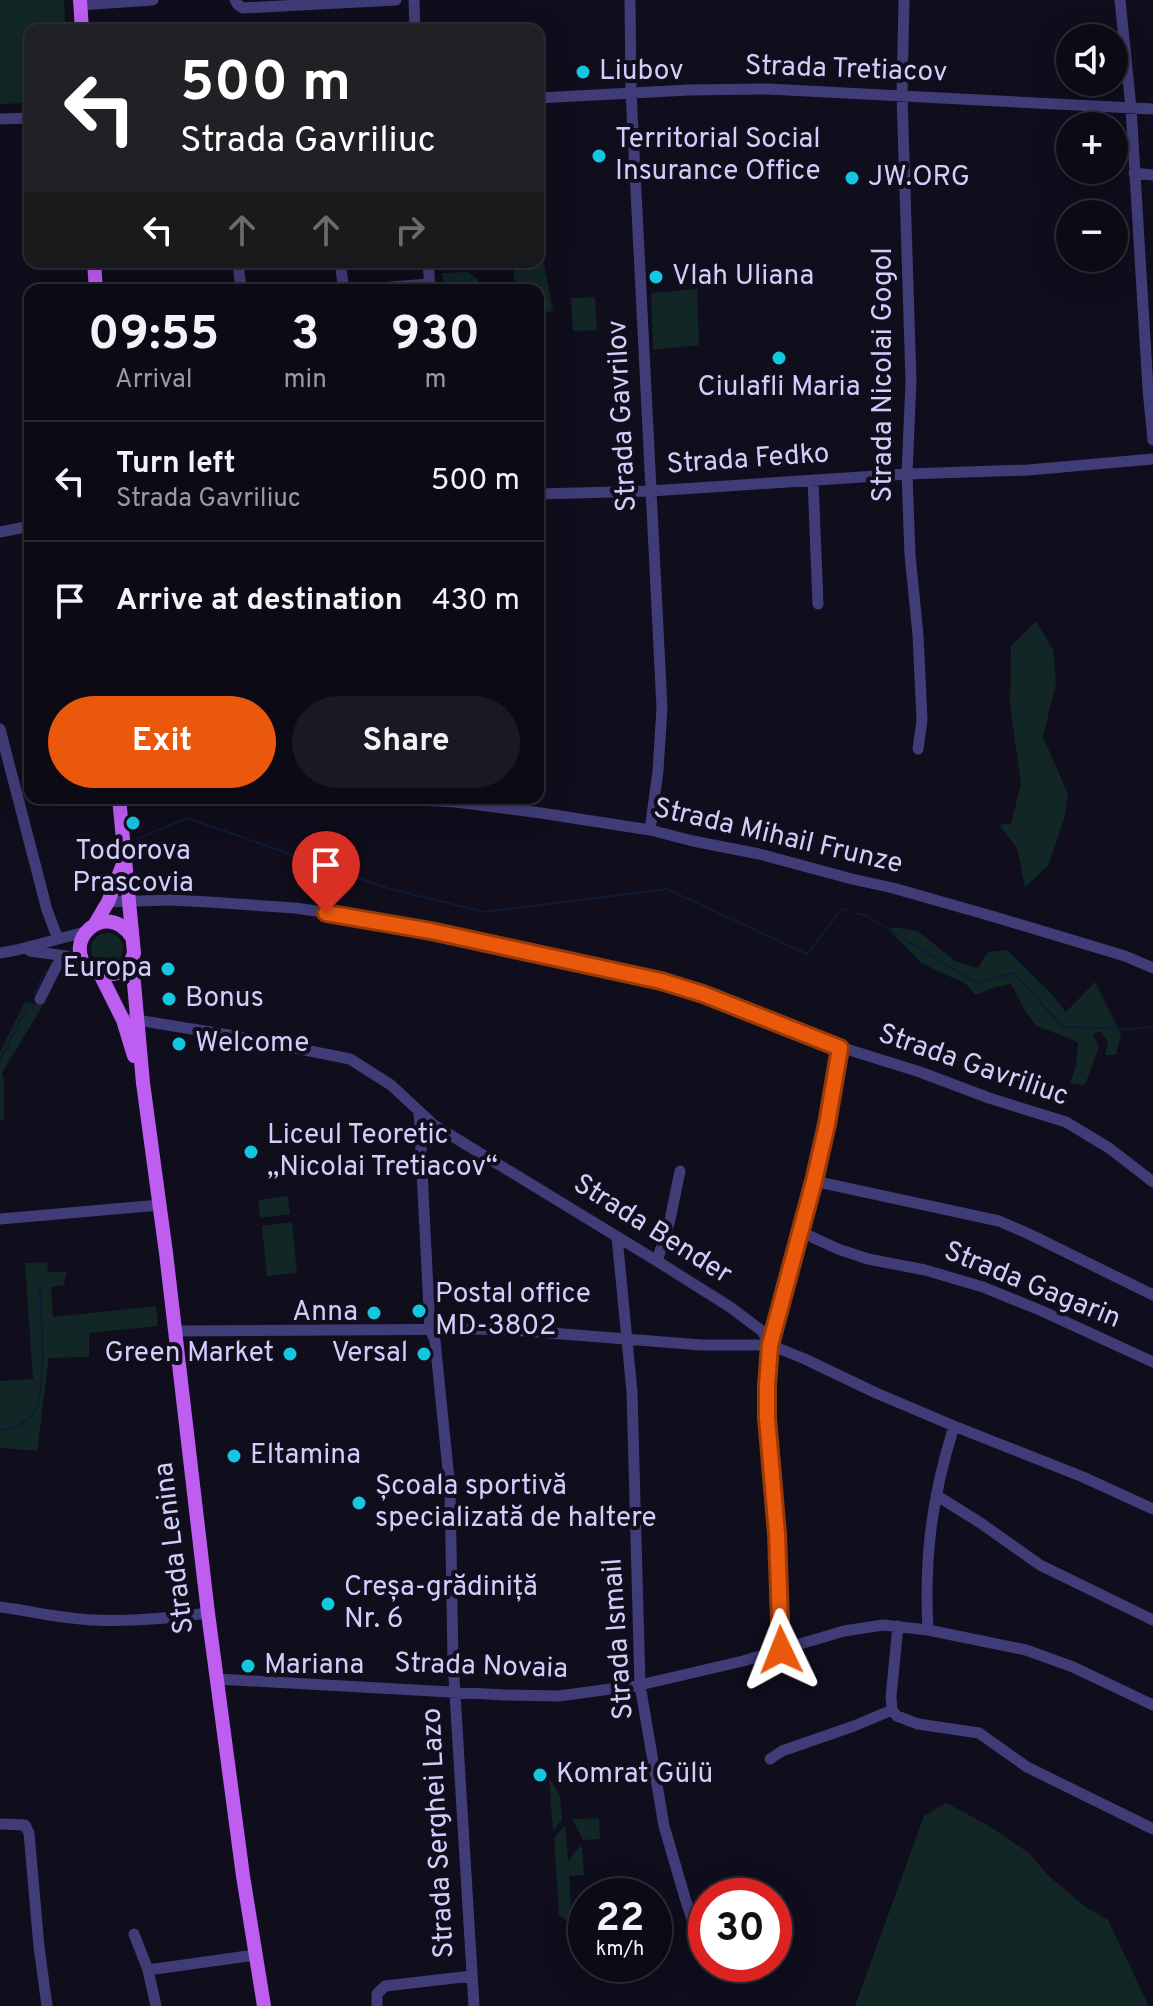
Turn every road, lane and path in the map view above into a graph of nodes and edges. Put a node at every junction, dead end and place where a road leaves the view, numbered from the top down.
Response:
1 (153, 0) edge
2 (235, 0) edge
3 (396, 0) edge
4 (414, 0) edge
5 (630, 0) edge
6 (904, 0) edge
7 (1120, 0) edge
8 (80, 3) edge
9 (82, 24) edge
10 (415, 24) edge
11 (631, 92) junction
12 (902, 95) junction
13 (544, 98) edge
14 (1131, 108) junction
15 (1153, 109) edge
16 (24, 118) edge
17 (0, 119) edge
18 (1134, 173) junction
19 (1153, 175) edge
20 (1153, 440) edge
21 (1153, 459) edge
22 (907, 474) junction
23 (813, 480) junction
24 (651, 491) junction
25 (544, 494) edge
26 (24, 527) edge
27 (0, 532) edge
28 (818, 604) dead end
29 (0, 729) edge
30 (918, 749) dead end
31 (120, 804) edge
32 (482, 804) edge
33 (650, 830) junction
34 (125, 860) junction
35 (129, 901) junction
36 (108, 902) junction
37 (90, 928) junction
38 (132, 937) junction
39 (58, 939) junction
40 (17, 950) junction
41 (0, 953) edge
42 (66, 956) junction
43 (132, 961) junction
44 (84, 963) junction
45 (1153, 968) edge
46 (100, 974) junction
47 (40, 999) dead end
48 (130, 1020) junction
49 (840, 1048) junction
50 (419, 1112) junction
51 (680, 1171) dead end
52 (814, 1181) junction
53 (1153, 1182) edge
54 (160, 1205) junction
55 (0, 1219) edge
56 (801, 1232) junction
57 (617, 1237) junction
58 (657, 1261) junction
59 (1153, 1295) edge
60 (430, 1329) junction
61 (175, 1331) junction
62 (628, 1341) junction
63 (770, 1345) junction
64 (1153, 1362) edge
65 (954, 1426) junction
66 (936, 1495) junction
67 (1153, 1509) edge
68 (0, 1607) edge
69 (208, 1613) junction
70 (1153, 1620) edge
71 (898, 1626) junction
72 (928, 1630) junction
73 (781, 1650) junction
74 (217, 1679) junction
75 (640, 1685) junction
76 (455, 1692) junction
77 (1153, 1705) edge
78 (892, 1710) junction
79 (770, 1759) dead end
80 (0, 1824) edge
81 (1153, 1829) edge
82 (688, 1907) edge
83 (134, 1934) dead end
84 (255, 1955) junction
85 (148, 1970) junction
86 (472, 1976) junction
87 (47, 2006) edge
88 (156, 2006) edge
89 (264, 2006) edge
90 (377, 2006) edge
91 (474, 2006) edge

1 - 8 street
2 - 3 street
4 - 10 street
5 - 11 street, Strada Gavrilov
6 - 12 street, Strada Nicolai Gogol
7 - 14 street
8 - 9 main road
11 - 12 street, Strada Tretiacov
11 - 13 street, Strada Tretiacov
11 - 24 street, Strada Gavrilov
12 - 14 street, Strada Tretiacov
12 - 22 street, Strada Nicolai Gogol
14 - 15 street, Strada Tretiacov
14 - 18 street
16 - 17 street
18 - 19 street
18 - 20 street
21 - 22 street, Strada Fedko
22 - 23 street, Strada Fedko
22 - 30 street, Strada Nicolai Gogol
23 - 24 street, Strada Fedko
23 - 28 street
24 - 25 street, Strada Fedko
24 - 33 street, Strada Gavrilov
26 - 27 street
29 - 39 street
31 - 34 main road
32 - 33 street, Strada Mihail Frunze
33 - 45 street, Strada Mihail Frunze
34 - 35 main road
34 - 36 main road
35 - 36 street, Strada Gavriliuc
35 - 38 main road
35 - 49 street, Strada Gavriliuc
36 - 37 main road
37 - 38 main road
37 - 39 street
37 - 44 main road
38 - 43 main road
39 - 40 street
40 - 41 street
40 - 42 street
42 - 44 street
42 - 47 street
43 - 46 main road
43 - 48 main road, Strada Lenina
44 - 46 main road
46 - 48 main road
48 - 50 street, Strada Bender
48 - 54 main road, Strada Lenina
49 - 52 street
49 - 53 street, Strada Gavriliuc
50 - 57 street, Strada Bender
50 - 60 street, Strada Serghei Lazo
51 - 58 street
52 - 56 street
52 - 59 street
54 - 55 street
54 - 61 main road, Strada Lenina
56 - 63 street
56 - 64 street, Strada Gagarin
57 - 58 street, Strada Bender
57 - 62 street, Strada Ismail
58 - 63 street, Strada Bender
60 - 61 street
60 - 62 street
60 - 76 street, Strada Serghei Lazo
61 - 69 main road, Strada Lenina
62 - 63 street
62 - 75 street, Strada Ismail
63 - 65 street, Strada Bender
63 - 73 street
65 - 66 street
65 - 67 street, Strada Bender
66 - 70 street
66 - 72 street
68 - 69 street
69 - 74 main road, Strada Lenina
71 - 72 street, Strada Novaia
71 - 73 street, Strada Novaia
71 - 78 street
72 - 77 street, Strada Novaia
73 - 75 street, Strada Novaia
74 - 76 street, Strada Novaia
74 - 84 main road, Strada Lenina
75 - 76 street, Strada Novaia
75 - 82 street, Strada Ismail
76 - 86 street, Strada Serghei Lazo
78 - 79 street
78 - 81 street
80 - 87 street
83 - 85 street
84 - 85 street
84 - 89 main road, Strada Lenina
85 - 88 street
86 - 90 street, Strada Serghei Lazo
86 - 91 street, Strada Serghei Lazo

